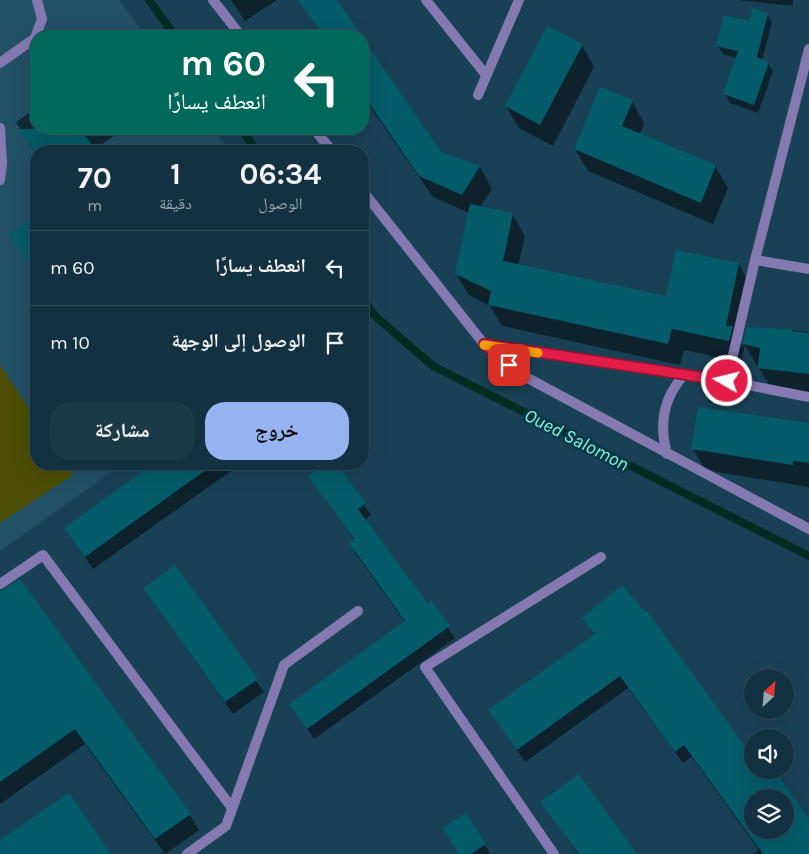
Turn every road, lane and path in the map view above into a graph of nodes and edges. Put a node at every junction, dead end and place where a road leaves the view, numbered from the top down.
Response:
1 (37, 0) edge
2 (213, 0) edge
3 (426, 0) edge
4 (519, 0) edge
5 (38, 30) edge
6 (236, 30) edge
7 (30, 42) edge
8 (809, 49) edge
9 (0, 63) edge
10 (486, 75) junction
11 (478, 95) dead end
12 (0, 128) edge
13 (319, 135) edge
14 (327, 145) edge
15 (0, 180) edge
16 (369, 199) edge
17 (755, 260) junction
18 (809, 269) edge
19 (484, 344) junction
20 (684, 375) junction
21 (727, 381) junction
22 (809, 397) edge
23 (667, 454) junction
24 (809, 529) edge
25 (601, 557) dead end
26 (0, 584) edge
27 (358, 610) dead end
28 (232, 808) junction
29 (187, 854) edge
30 (554, 854) edge

1 - 5 street
2 - 6 street
3 - 10 street
4 - 10 street
7 - 9 street
8 - 17 street
10 - 11 street
12 - 15 street
13 - 14 street
16 - 19 street
17 - 18 street
17 - 21 street
19 - 20 street
19 - 23 street
20 - 21 street
20 - 23 street
21 - 22 street
23 - 24 street
25 - 30 street
26 - 28 street
27 - 28 street
28 - 29 street

